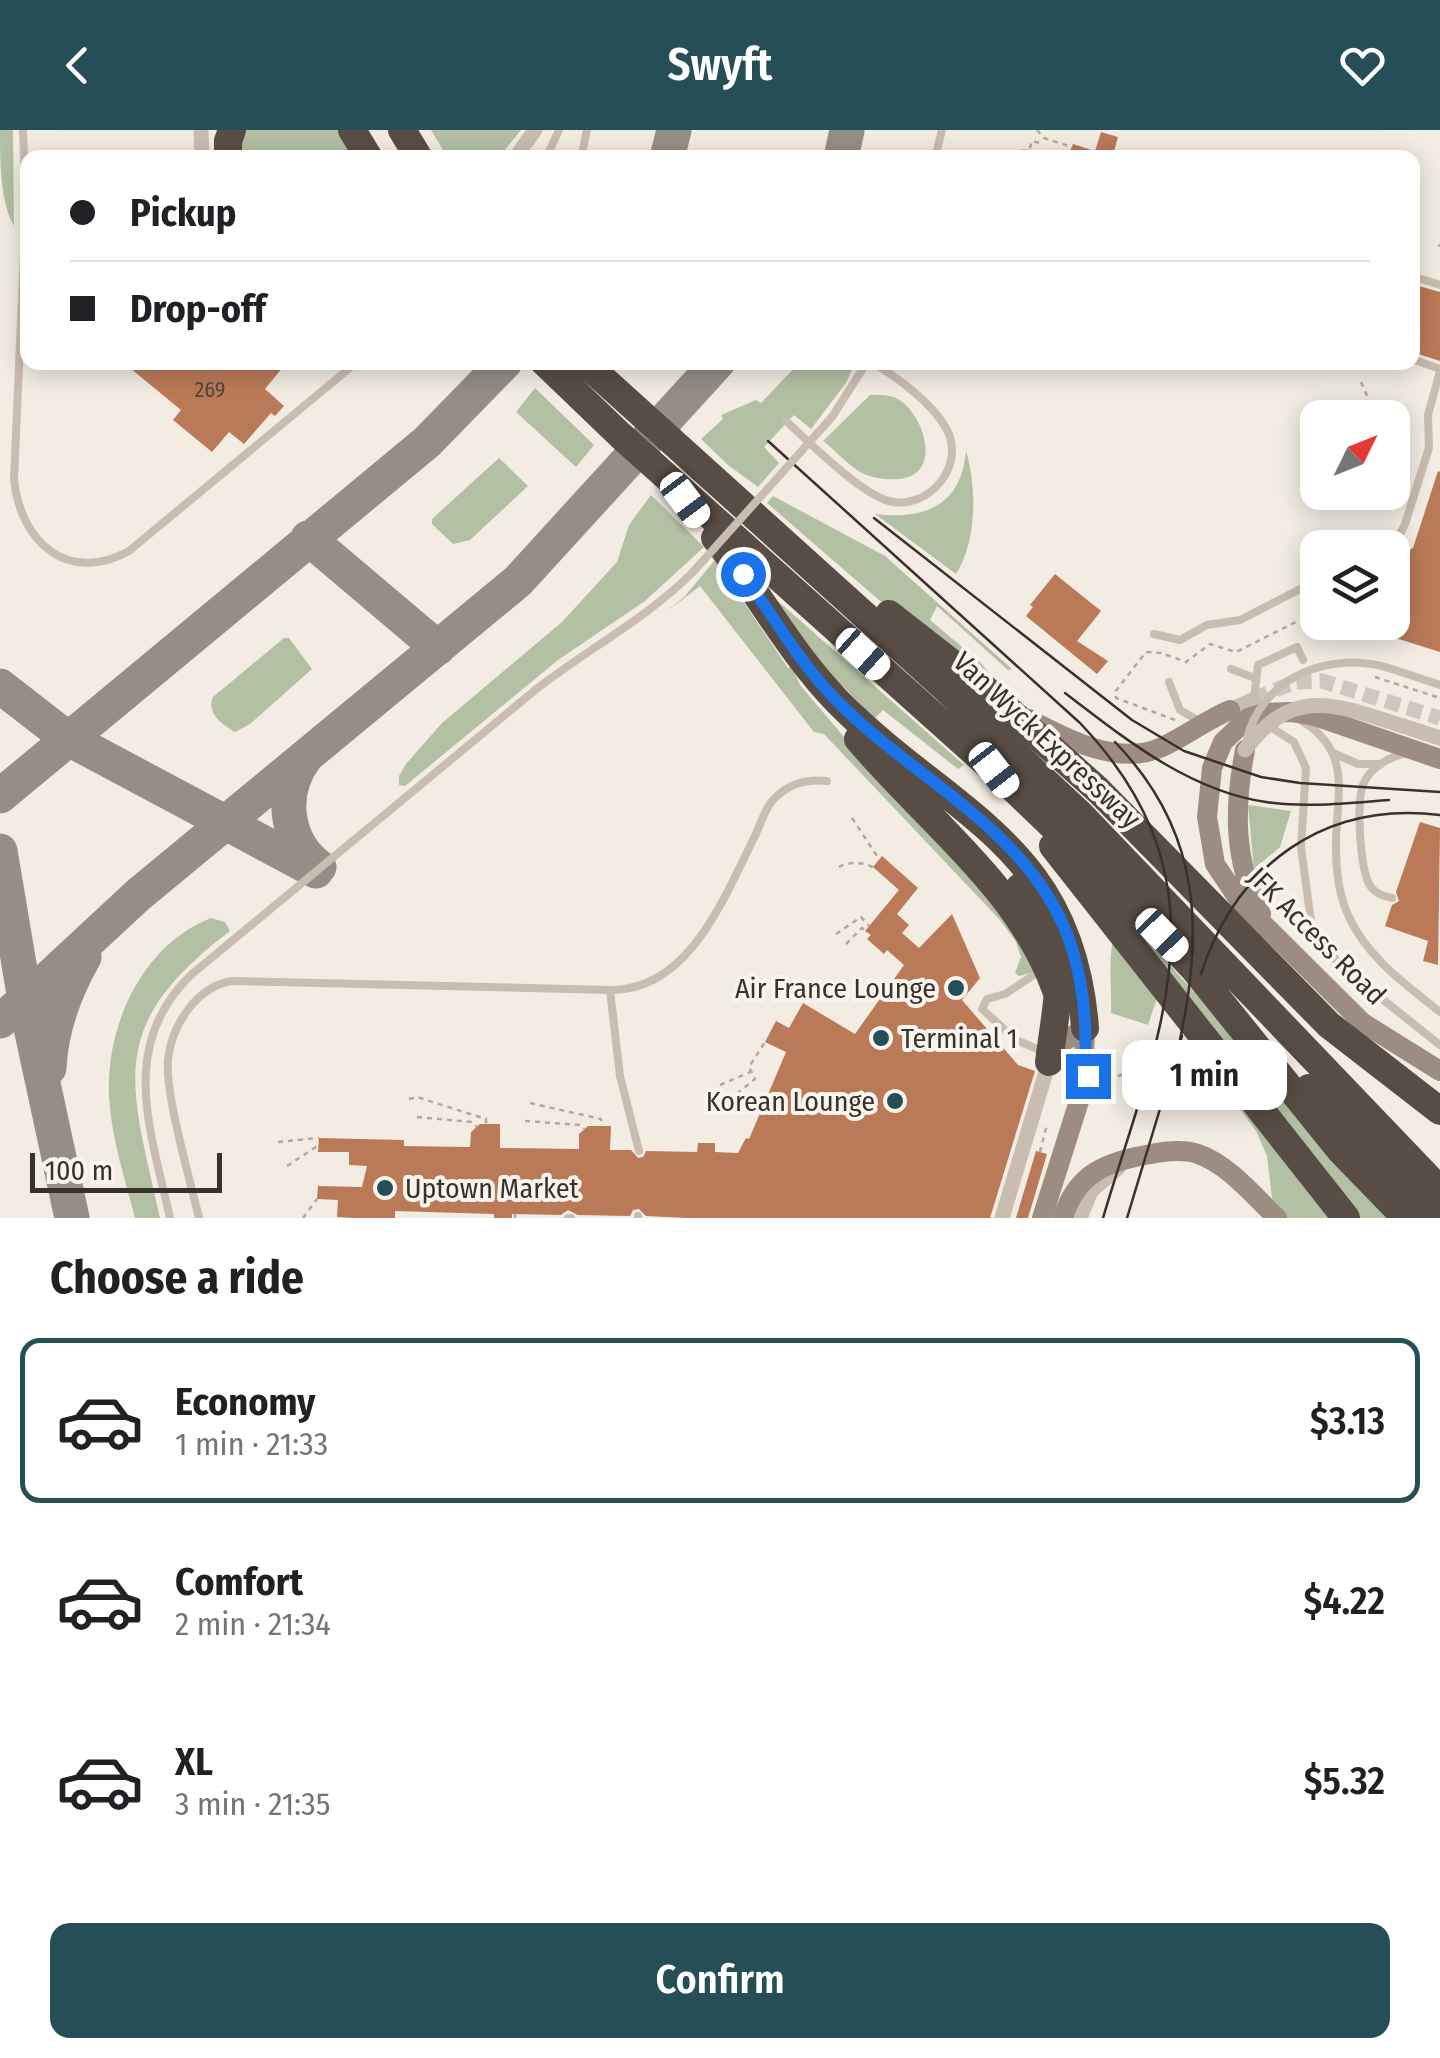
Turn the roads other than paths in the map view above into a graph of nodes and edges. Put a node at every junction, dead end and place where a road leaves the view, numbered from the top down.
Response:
1 (20, 370) edge
2 (347, 370) edge
3 (553, 370) edge
4 (593, 370) edge
5 (864, 370) edge
6 (879, 370) edge
7 (1440, 370) edge
8 (786, 421) dead end
9 (700, 468) junction
10 (672, 481) junction
11 (1402, 530) edge
12 (1300, 589) edge
13 (1154, 634) dead end
14 (1303, 660) dead end
15 (1231, 669) dead end
16 (1255, 678) junction
17 (1169, 682) dead end
18 (1440, 684) edge
19 (1254, 699) joint
20 (837, 701) junction
21 (1006, 706) junction
22 (1279, 711) junction
23 (1232, 719) junction
24 (1203, 722) junction
25 (1440, 738) edge
26 (1244, 750) junction
27 (1331, 752) junction
28 (1440, 759) edge
29 (1380, 764) junction
30 (994, 770) junction
31 (827, 780) dead end
32 (917, 800) junction
33 (1392, 898) dead end
34 (1268, 929) junction
35 (1162, 935) junction
36 (1047, 967) junction
37 (610, 990) junction
38 (1440, 1012) edge
39 (1085, 1028) junction
40 (1440, 1045) edge
41 (1053, 1058) junction
42 (1440, 1072) edge
43 (1295, 1096) junction
44 (1440, 1111) edge
45 (638, 1150) dead end
46 (1135, 1157) junction
47 (1440, 1190) edge
48 (170, 1218) edge
49 (199, 1218) edge
50 (1004, 1218) edge
51 (1042, 1218) edge
52 (1063, 1218) edge
53 (1080, 1218) edge
54 (1277, 1218) edge
55 (1346, 1218) edge
56 (1378, 1218) edge
57 (1406, 1218) edge
58 (1435, 1218) edge

1 - 2 lane
3 - 10 highway
4 - 9 highway, Van Wyck Expressway
5 - 48 lane, bridge
6 - 8 lane
7 - 11 lane
9 - 21 highway
9 - 47 highway, Van Wyck Expressway
10 - 20 highway
10 - 30 highway
12 - 13 lane
14 - 16 lane
15 - 16 lane
16 - 19 lane
17 - 24 lane
18 - 26 lane, bridge
19 - 23 street
20 - 32 highway
20 - 39 highway
21 - 24 street
21 - 44 highway
22 - 23 street
22 - 27 lane
22 - 28 street
23 - 24 street
23 - 34 street, JFK Access Road
23 - 40 lane
25 - 26 street, bridge
26 - 34 street
27 - 29 lane
27 - 38 lane
28 - 29 lane
29 - 33 lane
30 - 35 highway
30 - 55 highway
31 - 37 lane
32 - 36 highway
32 - 41 highway, bridge
34 - 42 street, JFK Access Road
35 - 43 highway
35 - 58 highway
36 - 41 highway
36 - 41 lane
37 - 45 lane
37 - 49 lane
39 - 41 street
39 - 51 street
41 - 50 street, bridge
43 - 56 highway
43 - 57 highway
46 - 52 street
46 - 53 street
46 - 54 street

